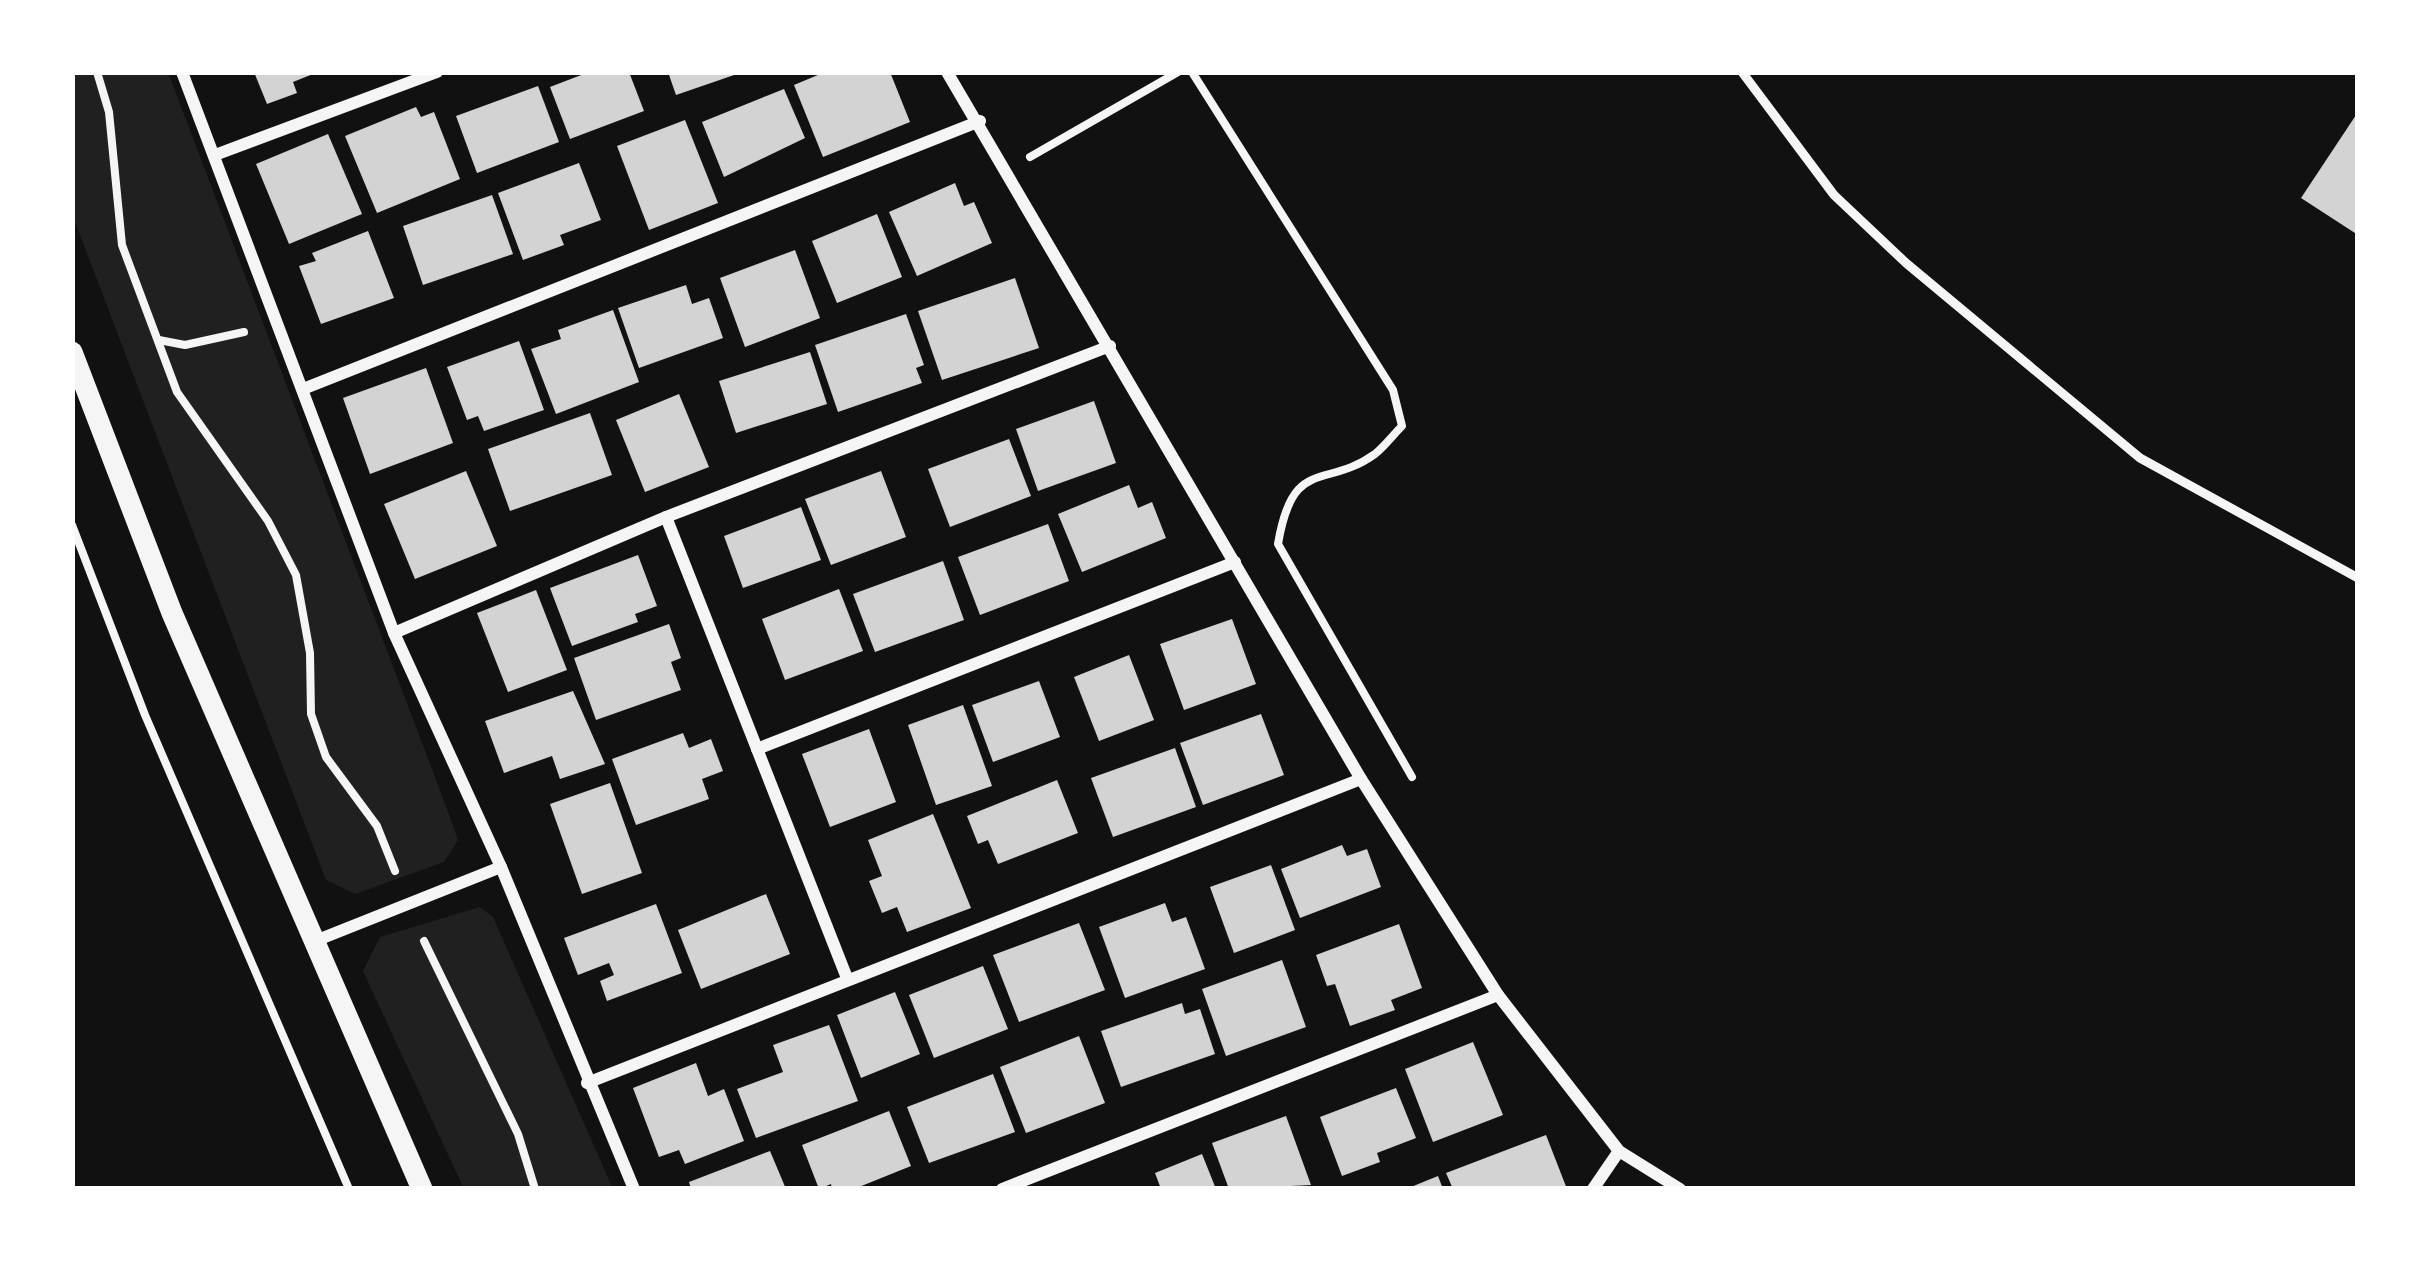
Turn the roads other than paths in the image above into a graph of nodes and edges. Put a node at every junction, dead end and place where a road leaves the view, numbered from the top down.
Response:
1 (182, 72) edge
2 (436, 72) edge
3 (947, 72) edge
4 (1742, 72) edge
5 (980, 122) junction
6 (214, 155) junction
7 (1110, 346) junction
8 (72, 352) edge
9 (303, 389) junction
10 (666, 517) junction
11 (1235, 562) junction
12 (2358, 578) edge
13 (394, 633) junction
14 (757, 748) junction
15 (1361, 779) junction
16 (501, 867) junction
17 (315, 941) junction
18 (848, 978) junction
19 (1498, 995) junction
20 (587, 1083) junction
21 (1619, 1151) junction
22 (422, 1189) edge
23 (634, 1189) edge
24 (1002, 1189) edge
25 (1593, 1189) edge
26 (1680, 1189) edge

1 - 6 street
2 - 6 street
3 - 5 street
4 - 12 lane
5 - 7 street
5 - 9 street
6 - 9 street
7 - 10 street
7 - 11 street
8 - 17 street
9 - 13 street
10 - 13 street
10 - 14 street
11 - 14 street
11 - 15 street
13 - 16 street
14 - 18 street
15 - 18 street
15 - 19 street
16 - 17 street
16 - 20 street
17 - 22 street
18 - 20 street
19 - 21 street
19 - 24 street
20 - 23 street
21 - 25 street
21 - 26 street

